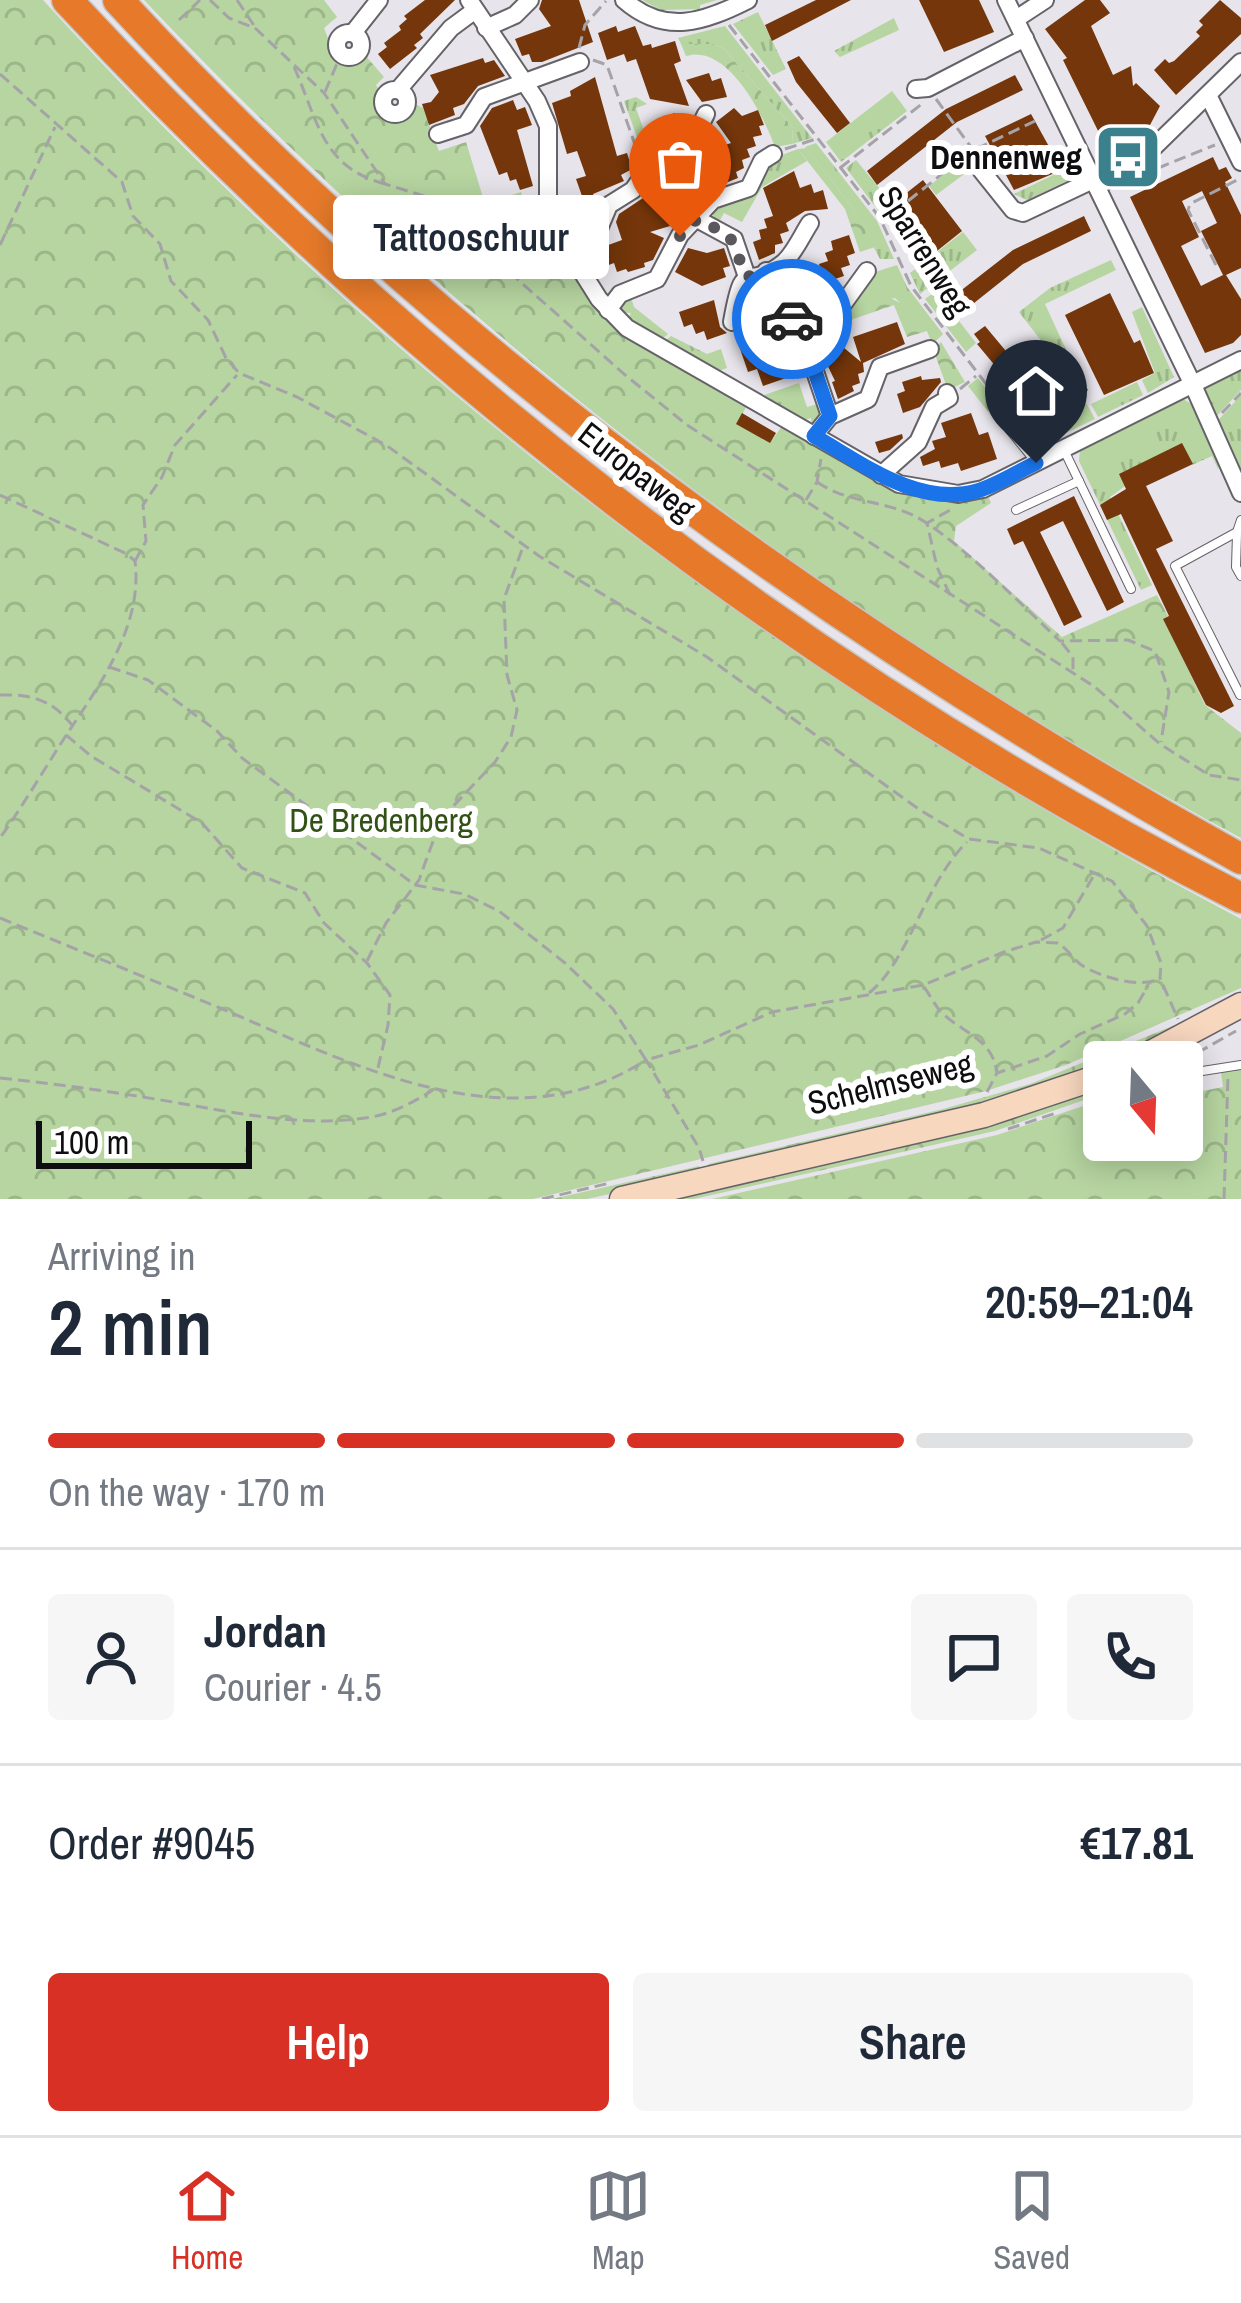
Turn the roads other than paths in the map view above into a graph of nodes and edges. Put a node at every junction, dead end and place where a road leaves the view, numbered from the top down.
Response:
1 (67, 0) edge
2 (118, 0) edge
3 (379, 0) edge
4 (530, 0) edge
5 (624, 0) edge
6 (748, 0) edge
7 (1006, 0) edge
8 (1045, 0) edge
9 (472, 5) edge
10 (1016, 19) junction
11 (486, 28) junction
12 (1025, 38) junction
13 (341, 54) road end
14 (580, 62) road end
15 (1241, 62) edge
16 (524, 82) junction
17 (916, 89) dead end
18 (398, 90) dead end
19 (1208, 94) junction
20 (706, 113) dead end
21 (438, 134) dead end
22 (772, 154) road end
23 (673, 156) junction
24 (1241, 162) edge
25 (981, 170) dead end
26 (1095, 183) junction
27 (697, 219) junction
28 (810, 223) dead end
29 (567, 249) junction
30 (766, 271) junction
31 (867, 271) dead end
32 (747, 277) junction
33 (608, 310) junction
34 (732, 322) dead end
35 (799, 324) junction
36 (930, 350) dead end
37 (1241, 360) edge
38 (1193, 385) junction
39 (947, 393) road end
40 (830, 416) junction
41 (1014, 427) road end
42 (818, 438) junction
43 (1063, 449) junction
44 (1036, 463) junction
45 (881, 475) junction
46 (1078, 481) junction
47 (1241, 493) edge
48 (1016, 510) dead end
49 (1241, 520) edge
50 (1237, 532) junction
51 (1241, 577) edge
52 (1131, 589) dead end
53 (1240, 694) edge
54 (1241, 859) edge
55 (1241, 898) edge
56 (1241, 1005) edge
57 (1179, 1041) edge
58 (1241, 1065) edge
59 (1083, 1072) edge
60 (1203, 1072) edge
61 (623, 1190) edge

1 - 55 highway, Europaweg
2 - 54 highway, Europaweg
3 - 13 street
4 - 11 street
5 - 6 street
7 - 10 street
8 - 10 street
9 - 11 street
9 - 18 street
10 - 12 street
11 - 16 street
12 - 17 street
12 - 26 street
14 - 16 street
15 - 19 street
16 - 21 street
16 - 29 street
19 - 24 street
19 - 26 street
20 - 23 street
22 - 27 street
23 - 27 street
23 - 29 street
25 - 26 street
26 - 38 street
27 - 32 street
27 - 33 street
28 - 30 street
29 - 33 street
30 - 32 street
30 - 35 street
31 - 35 street
32 - 34 street
33 - 42 street
35 - 40 street
36 - 40 street
37 - 38 street
38 - 43 street
38 - 47 street
39 - 45 street
40 - 42 street
41 - 44 lane
42 - 45 street
43 - 44 street
43 - 46 lane
44 - 45 street
46 - 48 lane
46 - 52 lane
49 - 50 lane
50 - 51 lane
50 - 53 lane
56 - 57 main road
58 - 60 lane
59 - 61 main road, Schelmseweg

